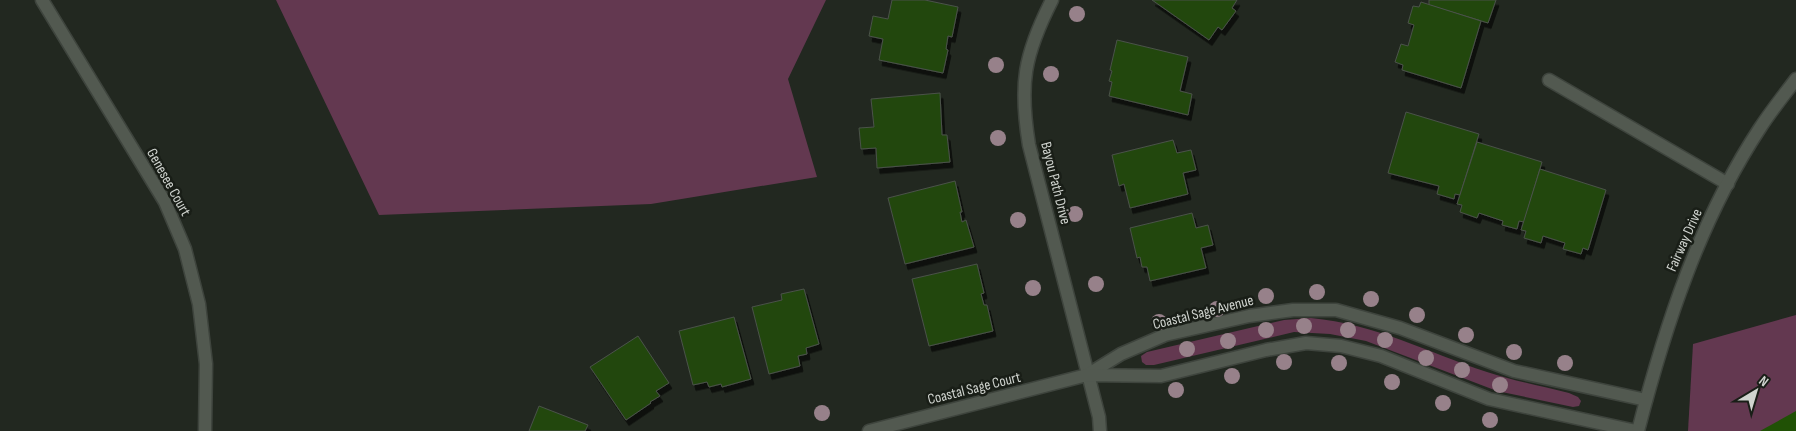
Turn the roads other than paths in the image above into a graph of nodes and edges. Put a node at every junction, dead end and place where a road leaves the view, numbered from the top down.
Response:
1 (42, 0) edge
2 (1052, 0) edge
3 (1796, 79) edge
4 (1549, 80) dead end
5 (1728, 184) junction
6 (1087, 375) junction
7 (1646, 400) junction
8 (205, 431) edge
9 (869, 431) edge
10 (1100, 431) edge
11 (1637, 431) edge

1 - 8 street, Genesee Court
2 - 6 street, Bayou Path Drive
3 - 5 street, Fairway Drive
4 - 5 street
5 - 7 street, Fairway Drive
6 - 7 street, Coastal Sage Avenue
6 - 9 street, Coastal Sage Court
6 - 10 street, Bayou Path Drive
6 - 11 street
7 - 11 street, Fairway Drive

